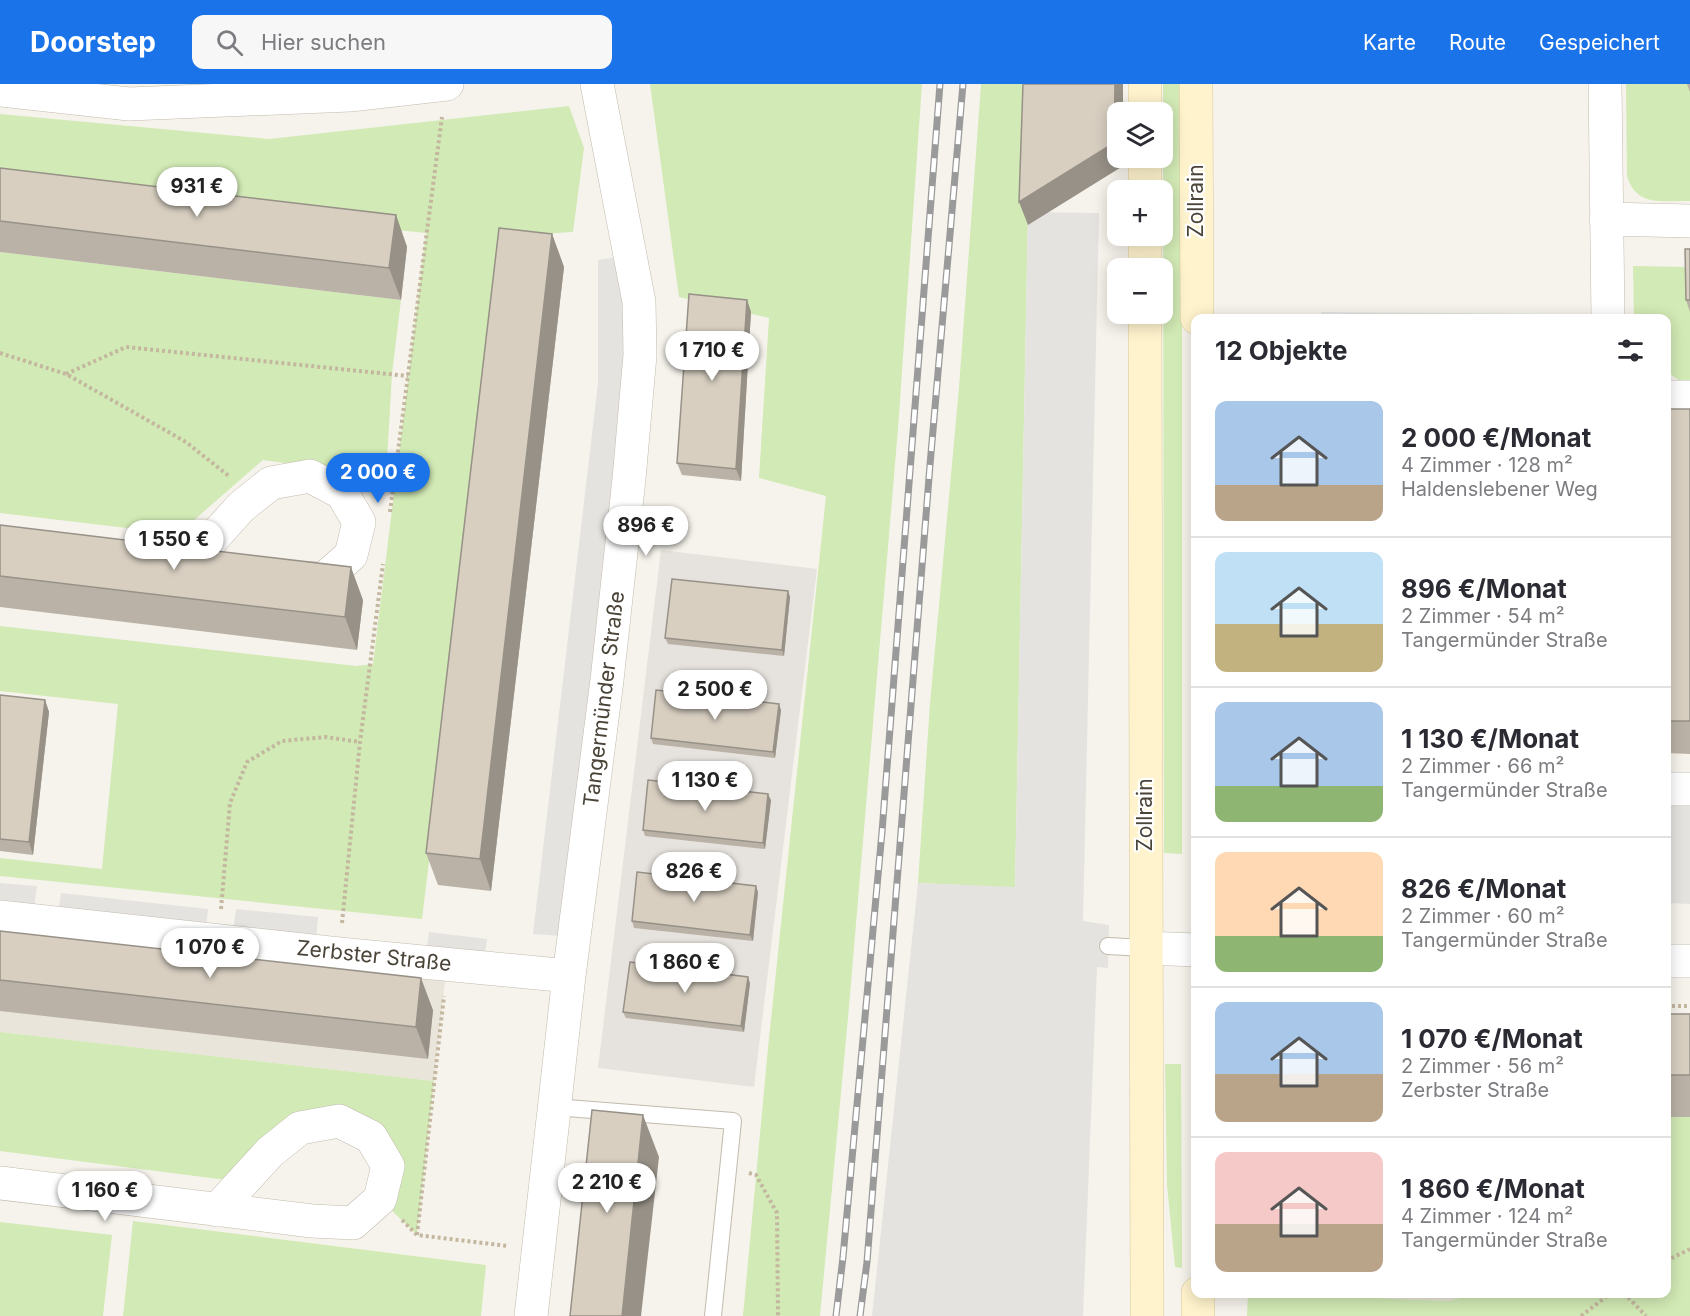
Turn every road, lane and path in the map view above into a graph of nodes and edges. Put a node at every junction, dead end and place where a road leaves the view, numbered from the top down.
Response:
1 (447, 84) edge
2 (597, 84) edge
3 (1145, 84) edge
4 (1196, 84) edge
5 (1605, 84) edge
6 (0, 90) edge
7 (1145, 102) edge
8 (1606, 219) junction
9 (1690, 221) edge
10 (1197, 314) edge
11 (1608, 314) edge
12 (1145, 324) edge
13 (0, 353) edge
14 (66, 374) junction
15 (408, 376) dead end
16 (1671, 397) edge
17 (1690, 397) edge
18 (254, 497) junction
19 (220, 570) edge
20 (273, 576) edge
21 (360, 742) dead end
22 (1671, 789) edge
23 (1690, 789) edge
24 (0, 917) edge
25 (218, 939) junction
26 (1108, 946) dead end
27 (1145, 948) junction
28 (1191, 950) edge
29 (1671, 960) edge
30 (1690, 960) edge
31 (447, 963) junction
32 (569, 976) junction
33 (1671, 1006) edge
34 (1690, 1006) edge
35 (554, 1107) junction
36 (729, 1167) junction
37 (0, 1183) edge
38 (380, 1199) junction
39 (217, 1210) junction
40 (417, 1235) junction
41 (1690, 1249) edge
42 (539, 1251) junction
43 (1671, 1258) edge
44 (1198, 1298) edge
45 (1604, 1298) edge
46 (1629, 1298) edge
47 (531, 1316) edge
48 (713, 1316) edge
49 (778, 1316) edge
50 (1147, 1316) edge
51 (1198, 1316) edge
52 (1581, 1316) edge
53 (1646, 1316) edge

1 - 6 street
2 - 32 street, Tangermünder Straße
3 - 7 main road
4 - 10 main road, Zollrain
5 - 8 street
8 - 9 street
8 - 11 street
12 - 27 main road, Zollrain
13 - 14 path
14 - 15 path
14 - 18 path
16 - 17 street
18 - 19 street
18 - 20 street
21 - 25 path
22 - 23 street
24 - 25 street, Zerbster Straße
25 - 31 street, Zerbster Straße
26 - 27 lane
27 - 28 street
27 - 50 main road, Zollrain
29 - 30 street
31 - 32 street, Zerbster Straße
31 - 40 path
32 - 35 street, Tangermünder Straße
33 - 34 path
35 - 36 lane
35 - 42 street, Tangermünder Straße
36 - 48 lane
36 - 49 path
37 - 39 street
38 - 39 street
38 - 39 street
38 - 40 path
40 - 42 path
41 - 43 path
42 - 47 street, Tangermünder Straße
44 - 51 main road
45 - 52 path
46 - 53 path

